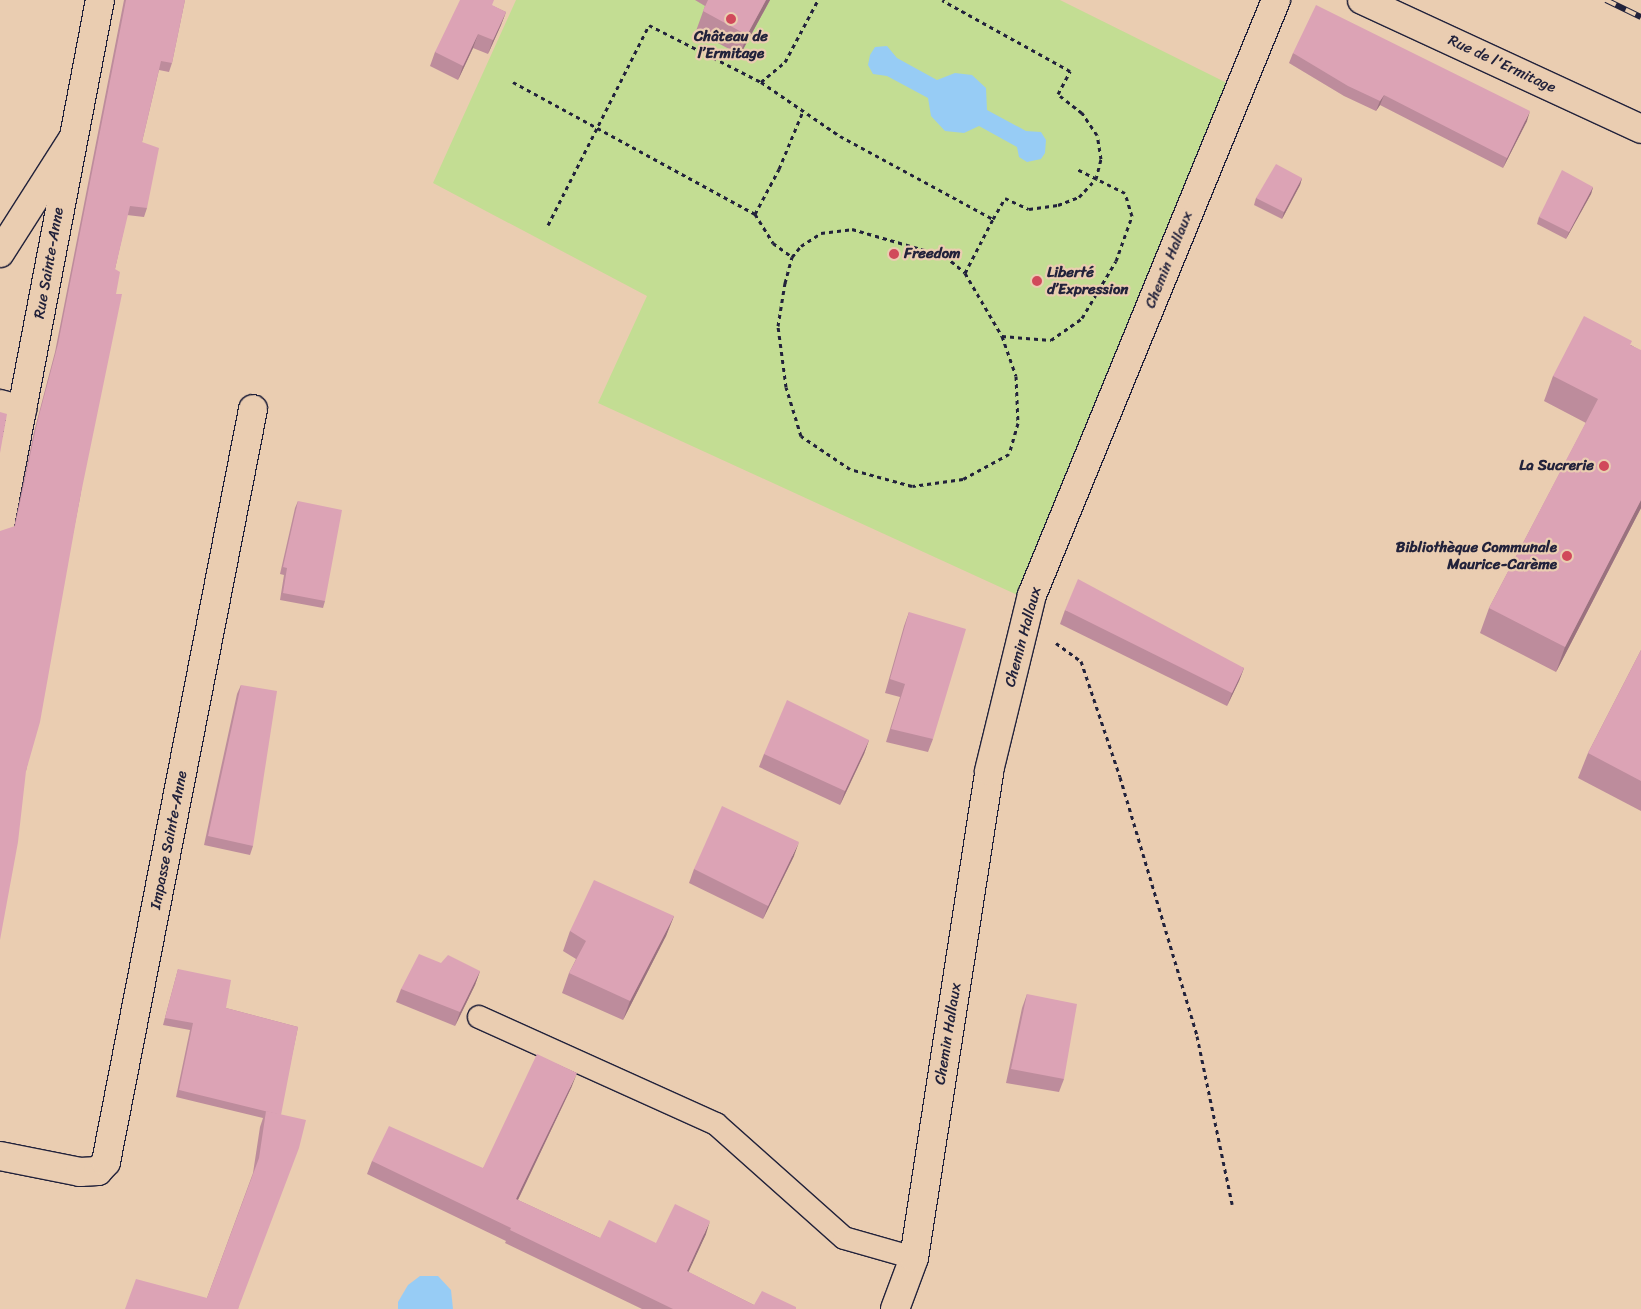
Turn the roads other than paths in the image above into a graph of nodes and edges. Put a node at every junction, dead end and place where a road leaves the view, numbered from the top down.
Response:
1 (100, 0) edge
2 (1276, 0) edge
3 (1362, 0) edge
4 (1641, 129) edge
5 (72, 140) junction
6 (0, 253) edge
7 (11, 407) edge
8 (254, 409) dead end
9 (0, 525) edge
10 (479, 1017) dead end
11 (0, 1156) edge
12 (914, 1258) junction
13 (895, 1309) edge

1 - 5 street, Rue Sainte-Anne
2 - 12 street, Chemin Hallaux
3 - 4 street, Rue de l'Ermitage
5 - 6 street
5 - 7 street, Rue Sainte-Anne
7 - 9 street, Rue Sainte-Anne
8 - 11 street, Impasse Sainte-Anne
10 - 12 lane
12 - 13 street, Chemin Hallaux

